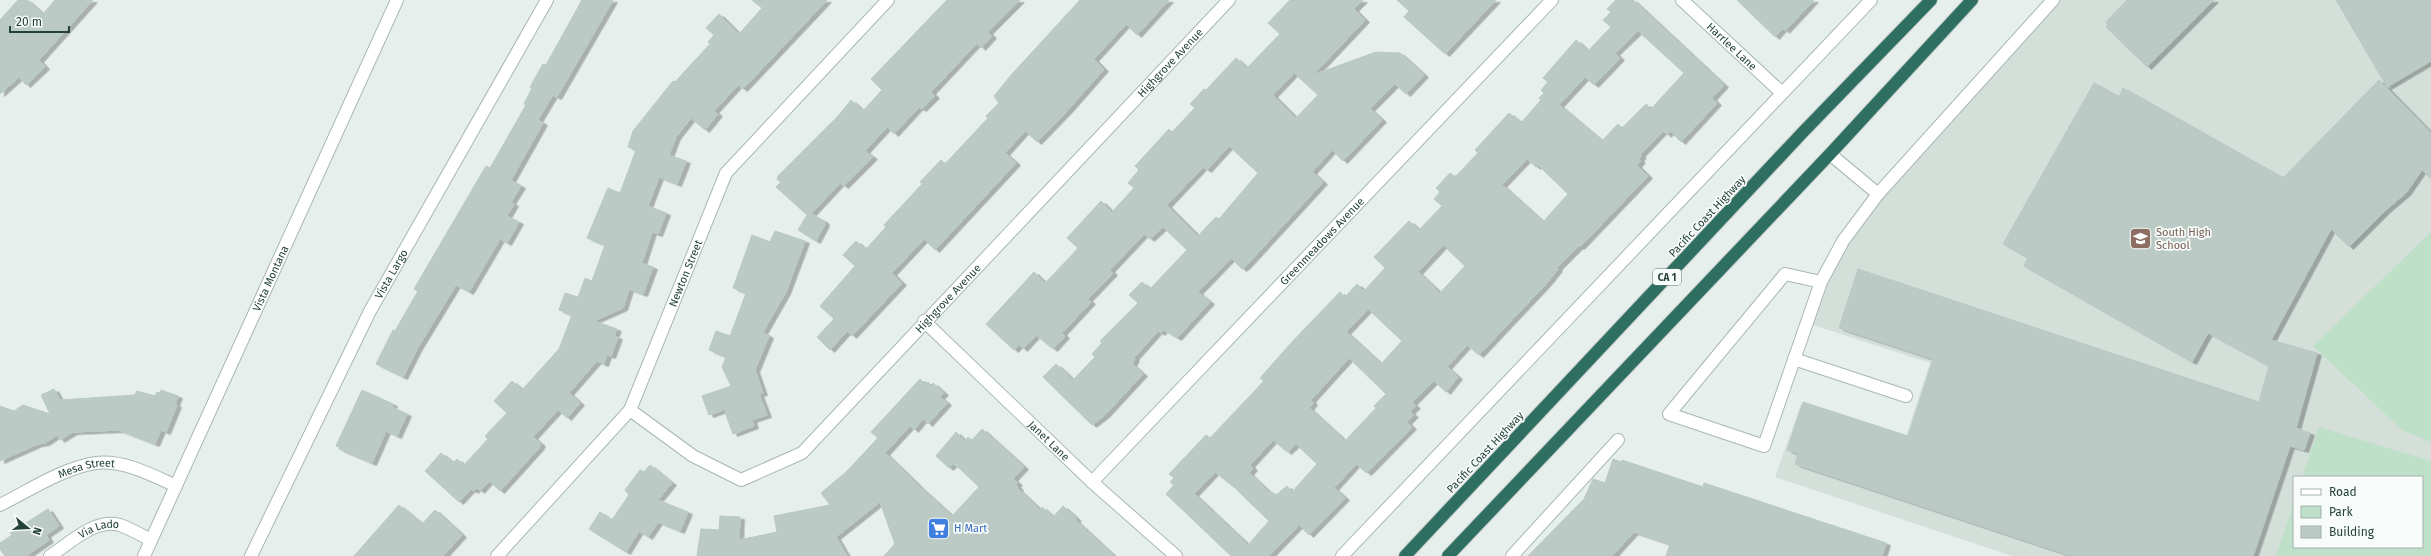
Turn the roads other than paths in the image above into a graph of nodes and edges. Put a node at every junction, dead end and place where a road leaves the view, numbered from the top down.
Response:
1 (397, 0) edge
2 (547, 0) edge
3 (888, 0) edge
4 (1229, 0) edge
5 (1552, 0) edge
6 (1682, 0) edge
7 (1871, 0) edge
8 (1931, 0) edge
9 (1972, 0) edge
10 (2053, 0) edge
11 (1782, 93) junction
12 (1830, 154) junction
13 (1878, 194) junction
14 (1821, 282) junction
15 (924, 322) junction
16 (1794, 359) junction
17 (1906, 396) dead end
18 (630, 410) junction
19 (1618, 440) dead end
20 (1092, 482) junction
21 (176, 486) junction
22 (0, 505) edge
23 (151, 540) junction
24 (50, 556) edge
25 (144, 556) edge
26 (251, 556) edge
27 (496, 556) edge
28 (1176, 556) edge
29 (1342, 556) edge
30 (1405, 556) edge
31 (1448, 556) edge
32 (1512, 556) edge

1 - 21 street, Vista Montana
2 - 26 street, Vista Largo
3 - 18 street, Newton Street
4 - 15 street, Highgrove Avenue
5 - 20 street, Greenmeadows Avenue
6 - 11 street, Harrlee Lane
7 - 11 street
8 - 30 highway, Pacific Coast Highway / CA 1
9 - 12 highway
10 - 13 street
11 - 29 street
12 - 13 street
12 - 31 highway
13 - 14 street
14 - 16 street
14 - 16 street
15 - 18 street, Highgrove Avenue
15 - 20 street, Janet Lane
16 - 17 street
18 - 27 street, Newton Street
19 - 32 street
20 - 28 street, Janet Lane
21 - 22 street, Mesa Street
21 - 23 street, Vista Montana
23 - 24 street, Via Lado
23 - 25 street, Vista Montana

